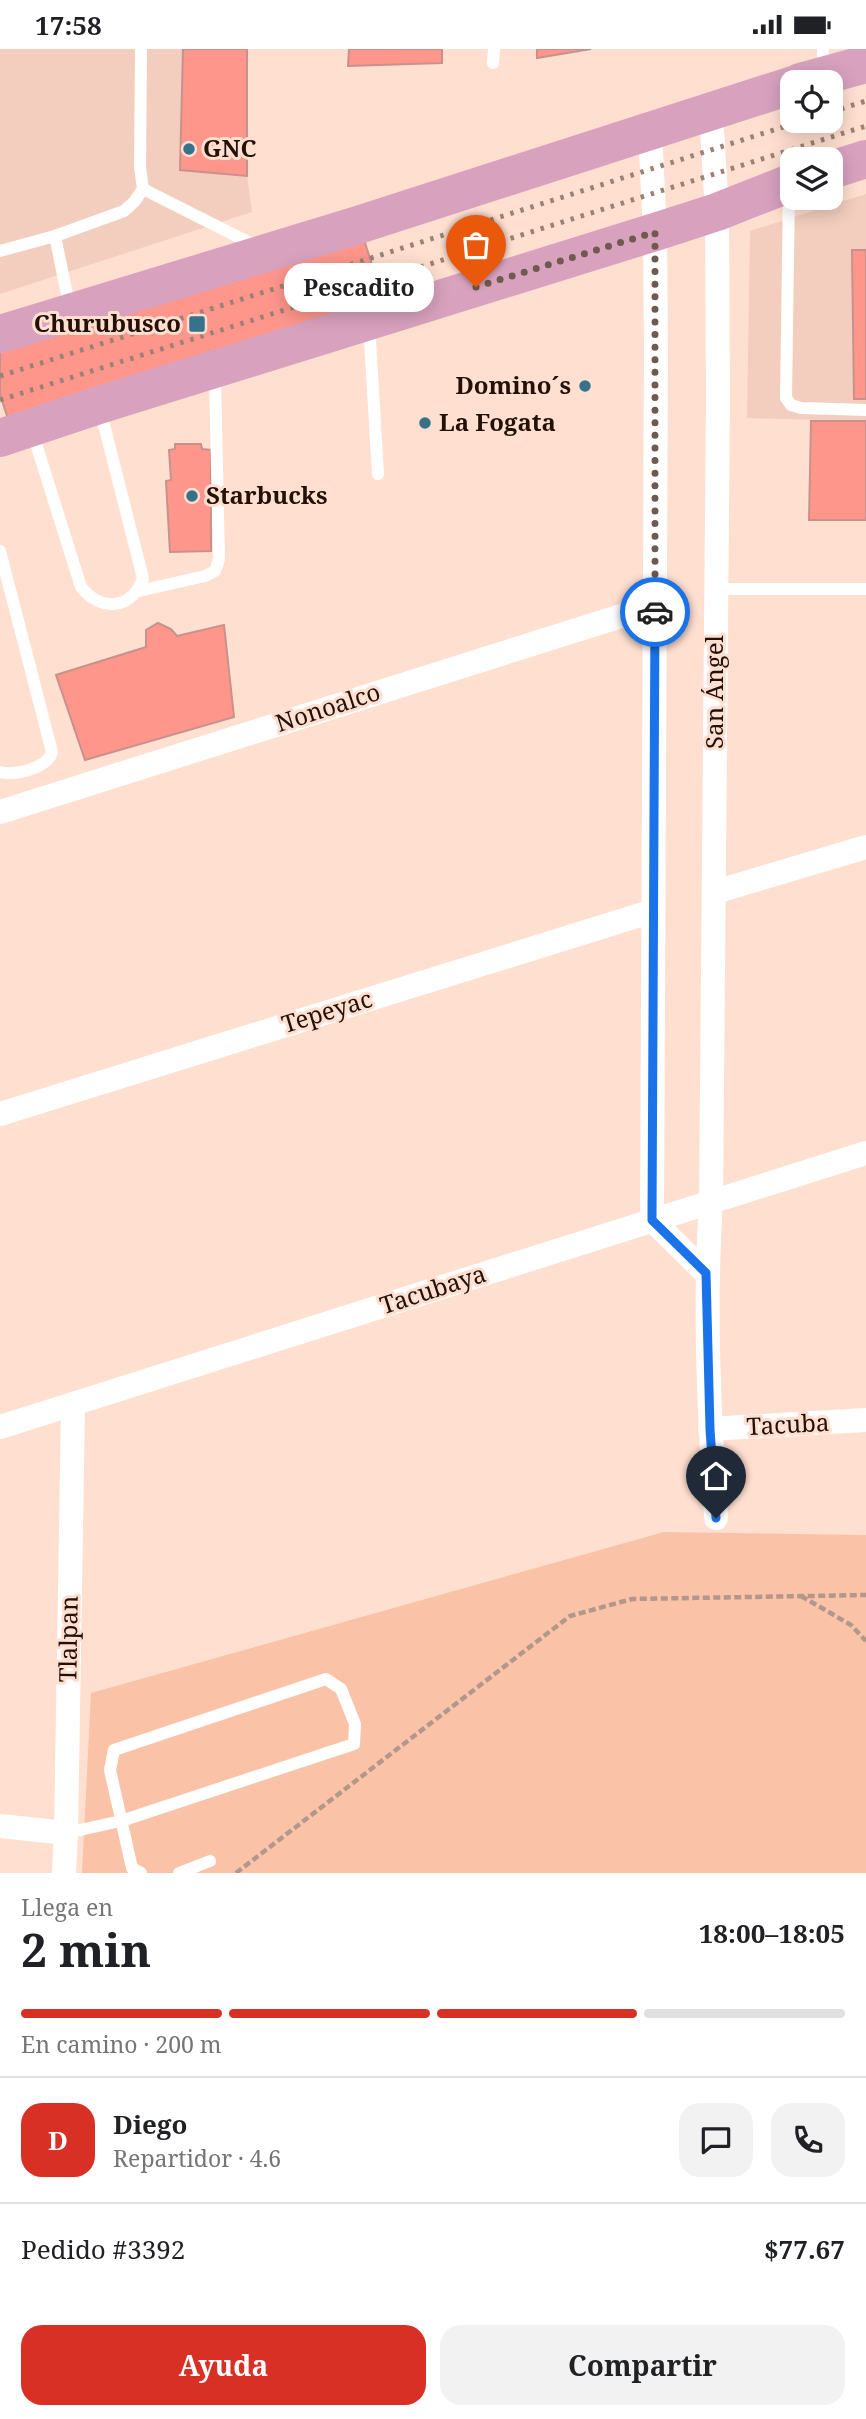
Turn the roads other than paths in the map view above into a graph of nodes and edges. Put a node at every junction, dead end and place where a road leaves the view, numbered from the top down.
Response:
1 (141, 49) edge
2 (494, 49) edge
3 (492, 63) dead end
4 (866, 64) edge
5 (829, 70) edge
6 (780, 85) edge
7 (712, 112) junction
8 (650, 131) junction
9 (866, 159) edge
10 (843, 166) edge
11 (780, 187) edge
12 (143, 189) junction
13 (790, 210) edge
14 (717, 212) junction
15 (655, 232) junction
16 (55, 236) junction
17 (0, 251) edge
18 (269, 253) junction
19 (71, 313) junction
20 (369, 320) junction
21 (0, 334) edge
22 (215, 369) junction
23 (99, 405) junction
24 (866, 410) edge
25 (15, 433) edge
26 (378, 474) dead end
27 (0, 551) edge
28 (716, 589) junction
29 (866, 589) edge
30 (139, 591) junction
31 (656, 605) junction
32 (0, 772) edge
33 (0, 812) edge
34 (866, 847) edge
35 (715, 892) junction
36 (653, 911) junction
37 (0, 1114) edge
38 (866, 1153) edge
39 (712, 1202) junction
40 (652, 1220) junction
41 (706, 1273) junction
42 (73, 1406) junction
43 (866, 1420) edge
44 (0, 1427) edge
45 (710, 1429) junction
46 (716, 1518) dead end
47 (121, 1821) junction
48 (0, 1826) edge
49 (66, 1833) junction
50 (210, 1861) dead end
51 (64, 1873) edge
52 (141, 1873) edge
53 (179, 1873) edge

1 - 12 lane
2 - 3 lane
4 - 5 highway
6 - 7 highway
7 - 8 highway
7 - 14 street, San Ángel
8 - 15 street
8 - 18 highway
9 - 10 highway
11 - 14 highway
12 - 16 lane
12 - 18 lane
13 - 24 lane
14 - 15 highway
14 - 28 street, San Ángel
15 - 20 highway
15 - 31 street
16 - 17 lane
16 - 19 lane
18 - 19 highway
19 - 21 highway
20 - 22 highway
20 - 26 lane
22 - 23 highway
22 - 30 lane
23 - 25 highway
23 - 30 lane
25 - 30 lane
27 - 32 lane
28 - 29 lane
28 - 35 street, San Ángel
31 - 33 street, Nonoalco
31 - 36 street
34 - 35 street
35 - 39 street, San Ángel
36 - 37 street, Tepeyac
36 - 40 street
38 - 39 street, Tacubaya
39 - 40 street, Tacubaya
39 - 41 street, San Ángel
40 - 41 street
40 - 42 street, Tacubaya
41 - 45 street, San Ángel
42 - 44 street, Tacubaya
42 - 49 street, Tlalpan
43 - 45 street, Tacuba
45 - 46 street, San Ángel
47 - 47 lane
47 - 49 lane
47 - 52 lane
48 - 49 street
49 - 51 street, Tlalpan
50 - 53 lane

